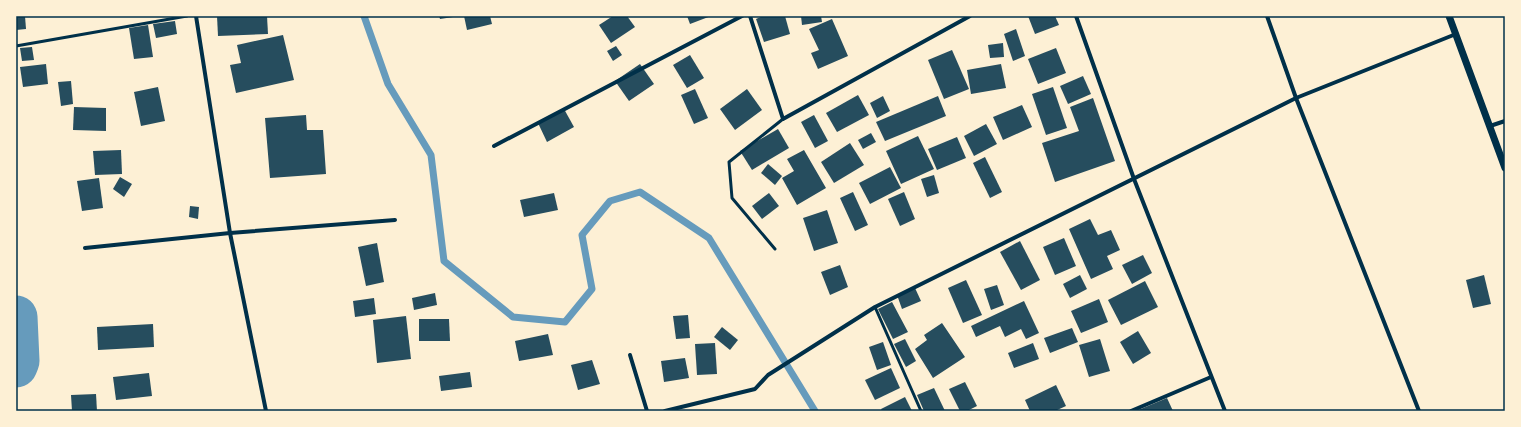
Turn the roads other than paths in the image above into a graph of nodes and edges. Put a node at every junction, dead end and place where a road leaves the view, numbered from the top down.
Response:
1 (187, 16) edge
2 (196, 16) edge
3 (742, 16) edge
4 (750, 16) edge
5 (970, 16) edge
6 (1076, 16) edge
7 (1267, 16) edge
8 (1449, 16) edge
9 (1456, 34) junction
10 (16, 46) edge
11 (1296, 98) junction
12 (783, 119) junction
13 (1505, 121) edge
14 (1490, 126) junction
15 (494, 146) dead end
16 (1505, 168) edge
17 (1134, 179) junction
18 (395, 220) dead end
19 (230, 233) junction
20 (85, 248) dead end
21 (775, 249) dead end
22 (875, 307) junction
23 (630, 355) dead end
24 (1211, 377) junction
25 (266, 411) edge
26 (646, 411) edge
27 (665, 411) edge
28 (921, 411) edge
29 (1131, 411) edge
30 (1225, 411) edge
31 (1419, 411) edge

1 - 10 lane
2 - 19 street
3 - 15 street
4 - 12 street
5 - 12 street
6 - 17 street
7 - 11 street
8 - 9 street
9 - 11 street
9 - 14 street
11 - 17 street
11 - 31 street
12 - 21 lane
13 - 14 street
14 - 16 street
17 - 22 street
17 - 24 street
18 - 19 street
19 - 20 street
19 - 25 street
22 - 27 street
22 - 28 lane
23 - 26 street
24 - 29 street
24 - 30 street

